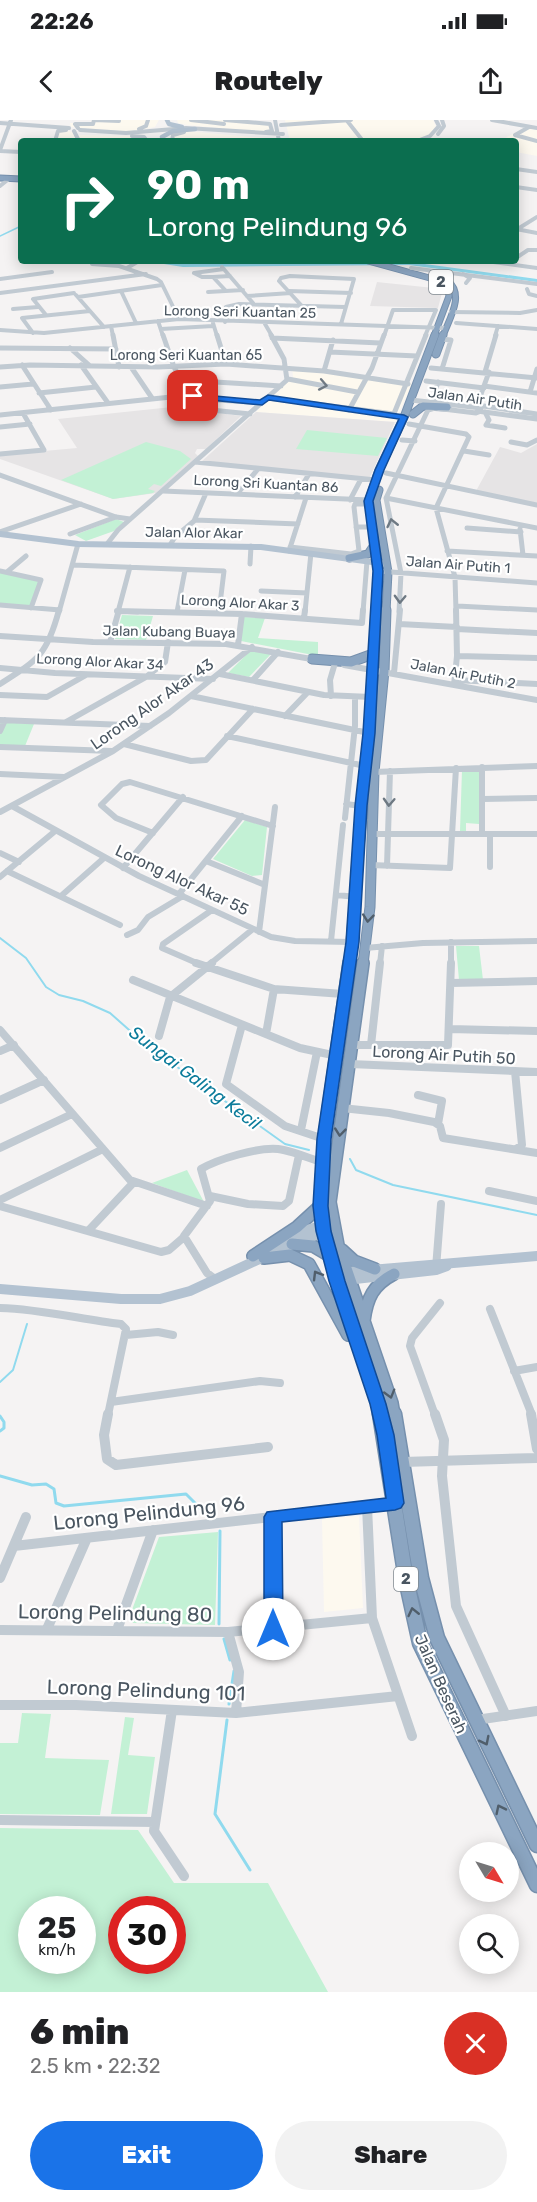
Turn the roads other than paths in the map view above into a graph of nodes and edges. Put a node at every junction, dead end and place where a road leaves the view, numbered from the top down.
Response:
1 (148, 120) edge
2 (165, 120) edge
3 (176, 120) edge
4 (191, 120) edge
5 (275, 120) edge
6 (280, 120) edge
7 (436, 120) edge
8 (492, 120) edge
9 (110, 121) edge
10 (119, 121) edge
11 (226, 121) edge
12 (349, 121) edge
13 (443, 121) edge
14 (504, 121) edge
15 (0, 122) edge
16 (10, 122) edge
17 (290, 122) edge
18 (279, 125) junction
19 (271, 126) junction
20 (92, 127) junction
21 (529, 127) junction
22 (186, 128) junction
23 (537, 128) edge
24 (69, 129) junction
25 (195, 129) junction
26 (219, 129) junction
27 (78, 131) junction
28 (115, 132) junction
29 (100, 134) junction
30 (237, 134) junction
31 (265, 134) junction
32 (281, 135) edge
33 (162, 137) edge
34 (56, 138) edge
35 (79, 138) edge
36 (142, 138) edge
37 (172, 138) edge
38 (270, 138) edge
39 (361, 138) edge
40 (429, 138) edge
41 (429, 138) edge
42 (537, 141) edge
43 (0, 151) edge
44 (18, 152) edge
45 (519, 169) edge
46 (537, 172) edge
47 (0, 177) edge
48 (10, 178) junction
49 (18, 179) edge
50 (537, 185) edge
51 (0, 186) edge
52 (519, 188) edge
53 (531, 190) junction
54 (537, 190) edge
55 (537, 212) edge
56 (537, 217) edge
57 (523, 223) junction
58 (519, 226) edge
59 (519, 230) edge
60 (519, 230) edge
61 (527, 231) junction
62 (536, 234) edge
63 (537, 250) edge
64 (519, 256) edge
65 (92, 264) dead end
66 (133, 264) edge
67 (380, 264) edge
68 (396, 264) edge
69 (519, 264) edge
70 (127, 267) junction
71 (408, 267) junction
72 (537, 268) edge
73 (444, 271) junction
74 (52, 272) dead end
75 (462, 273) junction
76 (146, 274) junction
77 (432, 274) junction
78 (231, 276) junction
79 (213, 277) junction
80 (0, 279) edge
81 (466, 283) dead end
82 (537, 284) edge
83 (162, 285) junction
84 (67, 286) junction
85 (249, 289) dead end
86 (537, 289) edge
87 (243, 290) junction
88 (121, 291) junction
89 (226, 291) junction
90 (208, 292) dead end
91 (290, 292) junction
92 (0, 293) edge
93 (74, 293) junction
94 (351, 293) junction
95 (264, 295) junction
96 (247, 296) junction
97 (537, 296) edge
98 (78, 297) junction
99 (253, 303) junction
100 (301, 305) junction
101 (38, 307) junction
102 (345, 307) junction
103 (13, 309) dead end
104 (90, 311) junction
105 (451, 312) junction
106 (459, 312) junction
107 (537, 312) edge
108 (46, 315) junction
109 (179, 319) junction
110 (158, 321) junction
111 (225, 322) junction
112 (136, 323) junction
113 (213, 324) junction
114 (265, 324) junction
115 (341, 324) junction
116 (387, 325) junction
117 (111, 326) junction
118 (498, 326) junction
119 (104, 327) junction
120 (433, 328) junction
121 (445, 328) junction
122 (161, 329) junction
123 (537, 329) edge
124 (0, 330) edge
125 (33, 333) junction
126 (453, 334) dead end
127 (272, 338) junction
128 (441, 339) junction
129 (333, 340) junction
130 (451, 340) junction
131 (380, 343) junction
132 (0, 348) edge
133 (70, 348) junction
134 (18, 349) junction
135 (116, 349) junction
136 (330, 352) junction
137 (376, 354) junction
138 (417, 356) junction
139 (226, 364) junction
140 (30, 365) junction
141 (81, 365) junction
142 (23, 366) junction
143 (89, 366) junction
144 (119, 367) junction
145 (131, 367) junction
146 (174, 367) junction
147 (0, 368) edge
148 (288, 368) junction
149 (437, 368) junction
150 (300, 369) junction
151 (537, 369) edge
152 (324, 371) junction
153 (487, 372) junction
154 (366, 377) junction
155 (536, 377) edge
156 (291, 379) junction
157 (183, 380) junction
158 (409, 381) junction
159 (429, 381) junction
160 (33, 384) junction
161 (281, 386) junction
162 (0, 387) edge
163 (96, 387) junction
164 (185, 387) dead end
165 (484, 387) junction
166 (78, 389) junction
167 (357, 392) junction
168 (530, 392) junction
169 (39, 393) junction
170 (537, 393) edge
171 (84, 397) dead end
172 (171, 397) junction
173 (152, 398) junction
174 (268, 398) junction
175 (274, 399) junction
176 (414, 401) junction
177 (108, 403) junction
178 (262, 403) junction
179 (447, 407) junction
180 (480, 409) junction
181 (51, 410) junction
182 (349, 410) junction
183 (23, 413) junction
184 (0, 414) edge
185 (250, 414) junction
186 (394, 414) junction
187 (413, 414) junction
188 (508, 415) junction
189 (537, 417) edge
190 (407, 421) junction
191 (30, 424) junction
192 (422, 425) junction
193 (495, 426) junction
194 (0, 427) edge
195 (505, 428) dead end
196 (402, 440) junction
197 (537, 440) edge
198 (415, 441) junction
199 (511, 442) dead end
200 (464, 451) junction
201 (0, 454) edge
202 (489, 455) dead end
203 (195, 462) junction
204 (258, 469) junction
205 (386, 473) junction
206 (309, 474) junction
207 (0, 475) edge
208 (398, 476) junction
209 (360, 479) junction
210 (376, 480) junction
211 (446, 487) junction
212 (163, 491) junction
213 (206, 493) junction
214 (237, 494) junction
215 (295, 497) junction
216 (306, 498) junction
217 (386, 498) junction
218 (350, 500) junction
219 (369, 502) junction
220 (81, 504) junction
221 (537, 506) edge
222 (436, 508) junction
223 (116, 517) junction
224 (130, 519) junction
225 (195, 520) junction
226 (298, 524) junction
227 (520, 525) junction
228 (356, 527) junction
229 (372, 527) junction
230 (467, 528) dead end
231 (537, 528) edge
232 (521, 532) junction
233 (0, 533) edge
234 (70, 534) dead end
235 (78, 544) junction
236 (107, 544) junction
237 (170, 545) junction
238 (374, 545) junction
239 (250, 546) junction
240 (290, 549) junction
241 (447, 551) junction
242 (311, 553) junction
243 (523, 555) junction
244 (26, 556) dead end
245 (537, 556) edge
246 (349, 558) junction
247 (367, 561) junction
248 (250, 564) dead end
249 (73, 565) junction
250 (130, 567) junction
251 (378, 567) junction
252 (388, 568) junction
253 (185, 570) junction
254 (3, 572) edge
255 (401, 573) junction
256 (455, 577) junction
257 (537, 583) edge
258 (261, 591) dead end
259 (307, 593) junction
260 (0, 605) edge
261 (457, 606) junction
262 (31, 608) junction
263 (60, 610) junction
264 (537, 610) edge
265 (117, 611) junction
266 (177, 612) junction
267 (219, 613) junction
268 (242, 614) junction
269 (304, 618) junction
270 (399, 624) junction
271 (457, 628) junction
272 (537, 633) edge
273 (0, 636) edge
274 (51, 640) junction
275 (110, 642) junction
276 (168, 642) junction
277 (238, 645) junction
278 (252, 647) junction
279 (278, 652) junction
280 (373, 654) junction
281 (457, 656) junction
282 (537, 658) edge
283 (312, 659) junction
284 (334, 663) junction
285 (0, 668) edge
286 (372, 669) junction
287 (22, 671) junction
288 (389, 672) junction
289 (87, 674) junction
290 (220, 674) junction
291 (146, 677) junction
292 (213, 679) junction
293 (253, 680) junction
294 (455, 682) junction
295 (0, 684) edge
296 (537, 684) edge
297 (308, 692) junction
298 (0, 694) edge
299 (191, 696) junction
300 (331, 696) junction
301 (355, 697) junction
302 (371, 697) junction
303 (537, 701) edge
304 (253, 709) junction
305 (285, 716) junction
306 (2, 720) edge
307 (323, 720) dead end
308 (66, 722) junction
309 (150, 726) junction
310 (354, 728) junction
311 (0, 731) edge
312 (369, 733) junction
313 (227, 736) junction
314 (124, 744) junction
315 (0, 747) edge
316 (113, 751) junction
317 (351, 763) junction
318 (537, 766) edge
319 (482, 767) junction
320 (456, 768) junction
321 (370, 769) junction
322 (390, 771) junction
323 (0, 774) edge
324 (65, 777) junction
325 (183, 797) junction
326 (483, 798) junction
327 (537, 798) edge
328 (346, 804) junction
329 (12, 806) junction
330 (361, 806) junction
331 (275, 807) dead end
332 (0, 812) edge
333 (242, 816) junction
334 (273, 826) junction
335 (54, 832) junction
336 (153, 833) junction
337 (387, 833) junction
338 (372, 834) junction
339 (451, 834) junction
340 (482, 834) junction
341 (490, 834) junction
342 (537, 834) edge
343 (0, 853) edge
344 (104, 858) junction
345 (206, 861) junction
346 (19, 862) junction
347 (370, 865) junction
348 (387, 866) junction
349 (490, 867) dead end
350 (123, 868) junction
351 (7, 871) junction
352 (0, 877) edge
353 (265, 885) junction
354 (181, 895) junction
355 (336, 895) junction
356 (61, 897) junction
357 (357, 897) junction
358 (212, 910) junction
359 (120, 925) dead end
360 (256, 930) junction
361 (127, 935) dead end
362 (331, 941) junction
363 (537, 941) edge
364 (352, 942) junction
365 (451, 942) junction
366 (382, 946) junction
367 (365, 948) junction
368 (206, 968) junction
369 (133, 980) dead end
370 (537, 981) edge
371 (451, 983) junction
372 (274, 990) junction
373 (343, 994) junction
374 (170, 997) junction
375 (243, 1025) junction
376 (450, 1029) junction
377 (0, 1030) edge
378 (537, 1031) edge
379 (266, 1034) junction
380 (159, 1036) dead end
381 (14, 1045) junction
382 (372, 1045) junction
383 (353, 1046) junction
384 (0, 1051) edge
385 (317, 1053) junction
386 (337, 1056) junction
387 (351, 1064) junction
388 (515, 1071) junction
389 (537, 1072) edge
390 (44, 1080) junction
391 (418, 1095) dead end
392 (0, 1100) edge
393 (342, 1108) junction
394 (72, 1114) junction
395 (438, 1124) junction
396 (301, 1130) junction
397 (324, 1139) junction
398 (0, 1148) edge
399 (103, 1149) junction
400 (516, 1149) junction
401 (537, 1153) edge
402 (299, 1155) junction
403 (323, 1163) junction
404 (134, 1182) junction
405 (489, 1191) dead end
406 (210, 1196) junction
407 (0, 1200) edge
408 (537, 1201) edge
409 (441, 1204) dead end
410 (0, 1206) edge
411 (207, 1206) junction
412 (320, 1206) junction
413 (328, 1227) junction
414 (88, 1231) junction
415 (184, 1237) junction
416 (292, 1244) junction
417 (338, 1245) junction
418 (537, 1256) edge
419 (258, 1257) junction
420 (330, 1257) junction
421 (435, 1267) junction
422 (375, 1269) junction
423 (394, 1274) junction
424 (342, 1276) junction
425 (216, 1279) junction
426 (0, 1289) edge
427 (440, 1304) dead end
428 (0, 1308) edge
429 (490, 1310) dead end
430 (364, 1322) junction
431 (126, 1335) junction
432 (173, 1335) dead end
433 (537, 1367) edge
434 (514, 1371) junction
435 (280, 1383) dead end
436 (111, 1402) junction
437 (378, 1404) junction
438 (268, 1447) dead end
439 (537, 1449) edge
440 (537, 1458) edge
441 (444, 1461) junction
442 (403, 1462) junction
443 (395, 1503) junction
444 (367, 1506) junction
445 (26, 1517) dead end
446 (273, 1517) junction
447 (153, 1530) junction
448 (87, 1538) junction
449 (14, 1546) junction
450 (0, 1578) edge
451 (372, 1618) junction
452 (47, 1629) junction
453 (273, 1629) junction
454 (0, 1630) edge
455 (117, 1630) junction
456 (228, 1632) junction
457 (398, 1696) junction
458 (0, 1705) edge
459 (172, 1710) junction
460 (537, 1711) edge
461 (236, 1713) junction
462 (506, 1716) junction
463 (475, 1720) junction
464 (412, 1736) dead end
465 (0, 1820) edge
466 (155, 1822) junction
467 (537, 1845) edge
468 (184, 1876) dead end
469 (537, 1885) edge

1 - 28 street
2 - 22 main road
2 - 33 main road
3 - 26 street
4 - 11 street
5 - 18 street
6 - 18 street
7 - 40 street
8 - 14 street
9 - 10 street
9 - 20 street
9 - 20 street
11 - 19 street
11 - 26 street
12 - 17 street
12 - 39 street
13 - 41 street
14 - 21 street
15 - 16 street
16 - 24 street
16 - 43 street
17 - 18 street
18 - 19 street
18 - 32 street
19 - 26 street
20 - 27 street
21 - 23 street
21 - 42 street
22 - 25 street
22 - 33 street
24 - 27 street
24 - 34 street
25 - 30 street
25 - 33 main road
27 - 28 street
27 - 29 street
27 - 35 street
28 - 33 street
29 - 33 street
29 - 36 street
30 - 31 street
30 - 37 street
30 - 38 street
31 - 32 street
31 - 32 street
43 - 44 street
45 - 46 street
47 - 48 highway
48 - 49 highway
48 - 51 street
50 - 53 street
52 - 53 street
53 - 54 street
55 - 57 street
56 - 57 street
57 - 58 street
57 - 61 street
59 - 61 street
60 - 62 street
61 - 62 street
63 - 64 street
65 - 70 street
66 - 70 street
67 - 120 highway, Jalan Beserah / 2
68 - 71 highway, Jalan Beserah / 2
69 - 72 street
70 - 76 street
71 - 73 street
71 - 77 highway, Jalan Beserah / 2
73 - 75 street
73 - 77 street
74 - 80 street
75 - 81 street
75 - 82 street
76 - 83 street
76 - 84 street
77 - 105 highway, Jalan Beserah / 2
78 - 79 street
78 - 79 street
78 - 87 street
79 - 89 street
83 - 88 street
83 - 109 street
84 - 92 street
84 - 93 street
85 - 95 street
86 - 97 street
87 - 89 street
87 - 96 street
88 - 98 street
88 - 112 street
89 - 90 street
91 - 94 street
91 - 94 street
91 - 95 street
91 - 100 street
93 - 98 street
93 - 101 street
94 - 102 street
95 - 96 street
96 - 99 street
98 - 104 street
99 - 100 street
99 - 111 street
100 - 102 street
101 - 103 street
101 - 108 street
102 - 115 street
104 - 108 street
104 - 119 street
105 - 106 street
105 - 121 highway, Jalan Beserah / 2
106 - 107 street
106 - 118 street
108 - 125 street
109 - 110 street, Lorong Seri Kuantan 25
109 - 113 street, Lorong Seri Kuantan 25
110 - 112 street, Lorong Seri Kuantan 25
110 - 122 street
111 - 113 street, Lorong Seri Kuantan 25
111 - 114 street, Lorong Seri Kuantan 25
112 - 117 street, Lorong Seri Kuantan 25
113 - 122 street
113 - 139 street
114 - 115 street, Lorong Seri Kuantan 25
114 - 127 street
115 - 116 street, Lorong Seri Kuantan 25
116 - 120 street, Lorong Seri Kuantan 25
116 - 120 street
116 - 131 street
117 - 119 street, Lorong Seri Kuantan 25
117 - 135 street
118 - 123 street
118 - 153 street
119 - 125 street, Lorong Seri Kuantan 25
120 - 121 street, Lorong Seri Kuantan 25
120 - 138 street
120 - 159 highway, Jalan Beserah / 2
121 - 128 highway, Jalan Beserah / 2
122 - 146 street
124 - 125 street, Lorong Seri Kuantan 25
126 - 130 street
127 - 129 street
127 - 148 street
128 - 130 street
128 - 149 highway, Jalan Beserah / 2
129 - 131 street
129 - 136 street
130 - 149 street
131 - 137 street
132 - 134 street
133 - 134 street
133 - 135 street
133 - 143 street
134 - 140 street
135 - 144 street
136 - 137 street
136 - 152 street
137 - 138 street
137 - 154 street
138 - 158 street
139 - 146 street, Lorong Seri Kuantan 65
139 - 148 street, Lorong Seri Kuantan 65
140 - 141 street, Lorong Seri Kuantan 65
140 - 142 street, Lorong Seri Kuantan 65
141 - 143 street, Lorong Seri Kuantan 65
141 - 163 street
142 - 147 street, Lorong Seri Kuantan 65
142 - 160 street
143 - 144 street, Lorong Seri Kuantan 65
144 - 145 street, Lorong Seri Kuantan 65
145 - 146 street, Lorong Seri Kuantan 65
145 - 173 street
146 - 157 street
148 - 150 street, Lorong Seri Kuantan 65
148 - 156 street
149 - 153 street
149 - 159 highway, Jalan Beserah / 2
150 - 152 street, Lorong Seri Kuantan 65
150 - 156 street
151 - 155 street
152 - 154 street, Lorong Seri Kuantan 65
153 - 155 street
153 - 165 street
154 - 158 street, Lorong Seri Kuantan 65
154 - 167 street
155 - 168 street
156 - 161 street
156 -> 167 street
156 - 175 street
157 - 161 street
157 - 164 street
158 - 159 street, Lorong Seri Kuantan 65
158 - 186 street
159 - 165 street, Lorong Seri Kuantan 65
159 - 176 highway, Jalan Beserah / 2
159 - 180 street
160 - 162 street
160 - 169 street
161 - 174 street
163 - 166 street
163 - 177 street
165 - 168 street, Lorong Seri Kuantan 65
165 - 180 street
166 - 169 street
166 - 171 street
167 - 182 street
168 - 170 street, Lorong Seri Kuantan 65
169 - 181 street
172 - 173 street
172 - 178 street
172 - 185 street
173 - 177 street
174 - 175 street
174 - 178 street
175 - 182 street
176 - 179 street, Jalan Air Putih
176 - 180 street, Jalan Air Putih
176 - 187 highway, Jalan Beserah / 2
176 - 190 highway, Jalan Beserah / 2
177 - 181 street
178 - 185 street
179 - 180 street, Jalan Air Putih
179 - 187 highway
180 - 188 street, Jalan Air Putih
180 - 189 street, Jalan Air Putih
180 - 192 street
180 - 193 street
181 - 183 street
182 - 186 street
183 - 184 street
183 - 191 street
185 - 203 street
186 - 190 street
187 - 190 highway, Jalan Beserah / 2
188 - 189 street, Jalan Air Putih
188 - 193 street
190 - 192 street
190 - 196 highway, Jalan Beserah / 2
190 - 210 highway, Jalan Beserah / 2
191 - 194 street
191 - 201 street
192 - 198 street
192 - 200 street
193 - 195 street
196 - 198 street
196 - 205 highway, Jalan Beserah / 2
197 - 199 street
198 - 208 street
200 - 202 street
200 - 211 street
203 - 204 street
203 - 212 street
204 - 206 street
204 - 214 street
205 - 208 street
205 - 252 highway, Jalan Beserah / 2
206 - 209 street
206 - 215 street
207 - 220 street
208 - 211 street
208 - 217 street
209 - 210 street
209 - 218 street
210 - 219 highway, Jalan Beserah / 2
211 - 221 street
211 - 222 street
212 - 213 street, Lorong Sri Kuantan 86
212 - 224 street
213 - 214 street, Lorong Sri Kuantan 86
213 - 225 street
214 - 215 street, Lorong Sri Kuantan 86
215 - 216 street, Lorong Sri Kuantan 86
216 - 218 street, Lorong Sri Kuantan 86
216 - 226 street
217 - 222 street
255 -> 217 street
218 - 219 street, Lorong Sri Kuantan 86
219 - 228 street
219 - 229 highway, Jalan Beserah / 2
220 - 223 street
220 - 233 street
222 - 227 street
222 - 241 street
223 - 224 street
223 - 234 street
224 - 236 street
225 - 226 street
225 - 237 street
226 - 240 street
227 - 231 street
227 - 232 street
228 - 229 street
228 - 240 street
229 - 238 highway, Jalan Beserah / 2
230 - 232 street
232 - 243 street
233 - 235 main road, Jalan Alor Akar
235 - 236 main road, Jalan Alor Akar
235 - 249 street
236 - 237 main road, Jalan Alor Akar
237 - 239 main road, Jalan Alor Akar
238 - 246 highway
238 - 251 highway, Jalan Beserah / 2
239 - 240 main road, Jalan Alor Akar
239 - 248 street
240 - 242 main road, Jalan Alor Akar
241 - 243 street
241 - 256 street
242 - 246 main road, Jalan Alor Akar
242 - 259 street
243 - 245 street
244 - 254 street
246 - 247 main road, Jalan Alor Akar
247 - 251 main road, Jalan Alor Akar
247 - 269 street, Lorong Alor Akar 3
249 - 250 street
249 - 263 street
250 - 253 street
250 - 265 street
251 - 252 main road, Jalan Alor Akar
251 - 280 highway, Jalan Beserah / 2
252 - 255 street, Jalan Air Putih 1
252 - 288 highway, Jalan Beserah / 2
253 - 266 street
253 - 267 street
254 - 262 street
255 - 256 street, Jalan Air Putih 1
255 -> 270 street
256 - 257 street, Jalan Air Putih 1
256 - 261 street
258 - 259 street
259 - 269 street
260 - 262 street
261 - 264 street
261 - 271 street
262 - 263 street
263 - 274 street
265 - 266 street, Lorong Alor Akar 3
265 - 275 street
266 - 267 street, Lorong Alor Akar 3
267 - 268 street, Lorong Alor Akar 3
268 - 269 street, Lorong Alor Akar 3
268 - 277 street
270 - 271 street
270 - 288 street
271 - 272 street
271 - 281 street
273 - 274 street, Jalan Kubang Buaya
274 - 275 street, Jalan Kubang Buaya
274 - 287 street
275 - 276 street, Jalan Kubang Buaya
276 - 277 street, Jalan Kubang Buaya
276 - 291 street
277 - 278 street, Jalan Kubang Buaya
278 - 279 street, Jalan Kubang Buaya
278 - 290 street, Lorong Alor Akar 43
279 - 283 street, Jalan Kubang Buaya
279 - 293 street
280 - 283 highway
280 - 286 highway, Jalan Beserah / 2
281 - 282 street
281 - 294 street
283 - 284 street, Jalan Kubang Buaya
284 - 286 street, Jalan Kubang Buaya
284 - 300 street
285 - 287 street, Lorong Alor Akar 34
286 - 288 street, Jalan Air Putih 2
286 - 302 highway, Jalan Beserah / 2
287 - 289 street, Lorong Alor Akar 34
287 - 295 street
288 - 294 street, Jalan Air Putih 2
288 - 321 highway, Jalan Beserah / 2
289 - 291 street, Lorong Alor Akar 34
289 - 298 street
290 - 292 street, Lorong Alor Akar 43
290 - 293 street
291 - 292 street, Lorong Alor Akar 34
291 - 308 street
292 - 299 street, Lorong Alor Akar 43
293 - 297 street
294 - 296 street
294 - 303 street, Jalan Air Putih 2
297 - 300 street
297 - 305 street
299 - 304 street
299 - 309 street, Lorong Alor Akar 43
300 - 301 street
301 - 302 street
301 - 310 street
302 - 312 highway, Jalan Beserah / 2
304 - 305 street
304 - 313 street
305 - 310 street
306 - 308 street
306 - 311 street
307 - 310 street
308 - 309 street
309 - 314 street, Lorong Alor Akar 43
310 - 312 street
310 - 317 street
312 - 321 highway, Jalan Beserah / 2
313 - 314 street
313 - 317 street
314 - 316 street, Lorong Alor Akar 43
315 - 316 street
316 - 324 street, Lorong Alor Akar 43
317 - 321 street
317 - 328 street
318 - 319 street
319 - 320 street
319 - 326 street
320 - 322 street
320 - 339 street
321 - 322 street
321 - 330 highway, Jalan Beserah / 2
321 - 338 highway, Jalan Beserah / 2
322 -> 337 street
323 - 324 street
324 - 329 street, Lorong Alor Akar 43
325 - 333 street
325 - 336 street
325 - 336 street
326 - 327 street
326 - 340 street
328 - 330 street
328 - 355 street
329 - 332 street, Lorong Alor Akar 43
329 - 335 street, Lorong Alor Akar 55
330 - 357 highway, Jalan Beserah / 2
331 - 334 street
333 - 334 street
333 - 345 street
334 - 353 street
335 - 344 street, Lorong Alor Akar 55
335 - 346 street
336 - 350 street
337 - 338 street
337 - 339 street
337 - 348 street
338 - 347 highway, Jalan Beserah / 2
339 - 340 street
339 - 348 street
340 - 341 street
341 - 342 street
341 - 349 street
343 - 346 street
344 - 350 street, Lorong Alor Akar 55
344 - 356 street
345 - 353 street
345 - 354 street
346 - 351 street
347 - 348 street
347 -> 367 highway, Jalan Beserah / 2
350 - 354 street, Lorong Alor Akar 55
351 - 352 street
351 - 356 street
353 - 360 street
354 - 358 street, Lorong Alor Akar 55
354 - 361 street
355 - 357 street
355 - 362 street
356 - 359 street
357 - 364 highway, Jalan Beserah / 2
358 - 360 street, Lorong Alor Akar 55
358 - 368 street
360 - 362 street, Lorong Alor Akar 55
360 - 368 street
362 - 364 street, Lorong Alor Akar 55
363 - 365 street
364 - 373 highway, Jalan Beserah / 2
365 - 366 street
365 - 371 street
366 - 367 street
366 - 382 street
367 - 383 highway, Jalan Beserah / 2
368 - 372 street
368 - 374 street
369 - 374 street
370 - 371 street
371 - 376 street
372 - 373 street
372 - 379 street
373 - 386 highway, Jalan Beserah / 2
374 - 375 street
374 - 380 street
375 - 379 street
375 - 396 street
376 - 378 street
376 - 382 street
377 - 381 street
379 - 385 street
381 - 384 street
381 - 390 street
382 - 383 street
383 - 387 highway, Jalan Beserah / 2
385 - 386 street
385 - 396 street
386 - 397 highway, Jalan Beserah / 2
387 - 388 street, Lorong Air Putih 50
387 - 393 highway, Jalan Beserah / 2
388 - 389 street, Lorong Air Putih 50
388 - 400 street
390 - 392 street
390 - 394 street
391 - 395 street
393 - 395 street
393 -> 413 highway, Jalan Beserah / 2
394 - 398 street
394 - 399 street
395 - 400 street
396 - 397 street
397 - 403 highway, Jalan Beserah / 2
399 - 404 street
399 - 407 street
400 - 401 street
402 - 403 street
402 - 406 street
402 - 406 street
403 - 412 highway, Jalan Beserah / 2
404 - 411 street
404 - 414 street
405 - 408 street
406 - 411 street
409 - 421 street
410 - 414 street
411 - 415 street
412 - 413 highway, Jalan Beserah / 2
412 - 419 highway
413 - 416 main road
413 - 417 highway, Jalan Beserah / 2
413 - 419 main road
413 - 420 highway, Jalan Beserah / 2
414 - 415 street
415 - 425 street
416 - 419 main road
416 - 420 highway
417 - 422 highway
417 - 424 highway, Jalan Beserah / 2
418 - 421 main road
419 - 425 main road
437 -> 419 highway
420 - 424 highway, Jalan Beserah / 2
421 - 422 main road
421 - 423 main road
422 - 424 main road
423 - 424 main road
423 - 430 highway
424 - 430 highway, Jalan Beserah / 2
424 - 437 highway, Jalan Beserah / 2
425 - 426 main road
427 - 441 street
428 - 431 street
429 - 434 street
430 -> 442 highway, Jalan Beserah / 2
431 - 432 street
431 - 436 street
433 - 434 street
434 - 439 street
435 - 436 street
436 - 438 street
437 - 443 highway, Jalan Beserah / 2
440 - 441 street
441 - 442 street
441 - 462 street
442 - 463 highway, Jalan Beserah / 2
443 - 444 street, Lorong Pelindung 96
469 -> 443 highway, Jalan Beserah / 2
444 - 446 street, Lorong Pelindung 96
444 - 451 street
445 - 449 street
446 - 447 street, Lorong Pelindung 96
446 - 453 street
447 - 448 street, Lorong Pelindung 96
447 - 455 street
448 - 449 street, Lorong Pelindung 96
448 - 452 street
449 - 450 street
451 - 453 street, Lorong Pelindung 80
451 - 457 street
452 - 454 street, Lorong Pelindung 80
452 - 455 street, Lorong Pelindung 80
453 - 456 street, Lorong Pelindung 80
455 - 456 street, Lorong Pelindung 80
456 - 461 street
457 - 461 street, Lorong Pelindung 101
457 - 464 street
458 - 459 street, Lorong Pelindung 101
459 - 461 street, Lorong Pelindung 101
459 - 466 street
460 - 462 street
462 - 463 street
463 -> 467 highway, Jalan Beserah / 2
465 - 466 street
466 - 468 street

